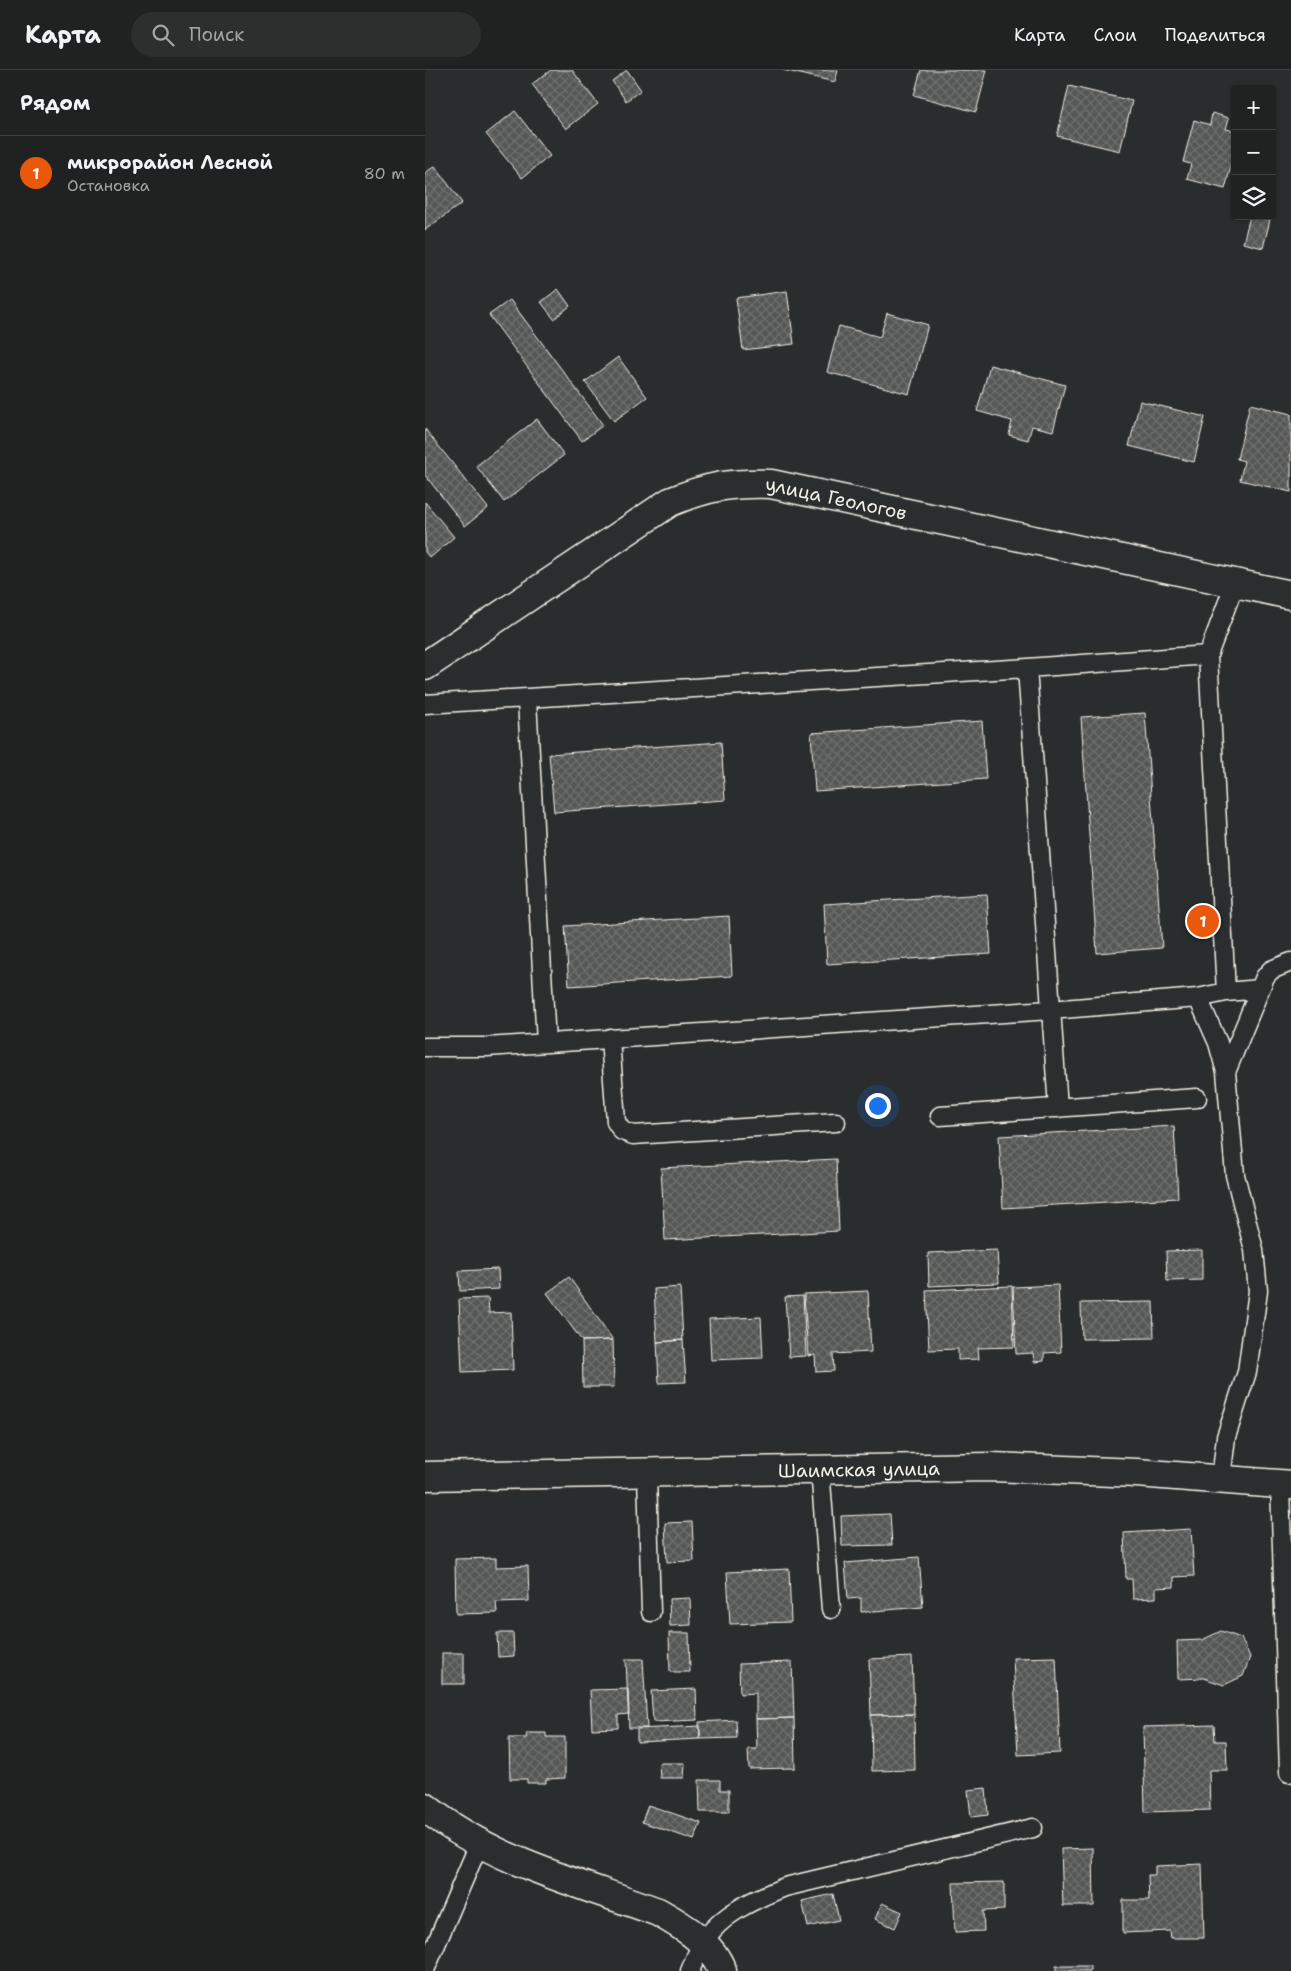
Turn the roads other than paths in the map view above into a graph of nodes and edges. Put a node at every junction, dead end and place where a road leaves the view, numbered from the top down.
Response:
1 (1235, 583) junction
2 (1291, 595) edge
3 (1208, 655) junction
4 (425, 666) edge
5 (1027, 668) junction
6 (527, 700) junction
7 (425, 704) edge
8 (1291, 962) edge
9 (1260, 989) junction
10 (1226, 992) junction
11 (1198, 998) junction
12 (1051, 1010) junction
13 (610, 1038) junction
14 (546, 1043) junction
15 (425, 1047) edge
16 (1226, 1072) junction
17 (1197, 1098) dead end
18 (1058, 1108) junction
19 (941, 1116) dead end
20 (836, 1122) dead end
21 (820, 1469) junction
22 (647, 1474) junction
23 (425, 1476) edge
24 (1221, 1479) junction
25 (1285, 1485) edge
26 (831, 1609) dead end
27 (651, 1612) dead end
28 (1289, 1773) dead end
29 (425, 1807) edge
30 (1033, 1828) dead end
31 (479, 1844) junction
32 (703, 1942) junction
33 (425, 1970) edge
34 (690, 1971) edge
35 (722, 1971) edge

1 - 2 street, улица Геологов
1 - 3 lane
1 - 4 street, улица Геологов
3 - 5 lane
3 - 10 lane
5 - 6 lane
5 - 12 lane
6 - 7 lane
6 - 14 lane
8 - 9 lane
9 - 10 lane
9 - 16 lane
10 - 11 lane
11 - 12 lane
11 - 16 lane
12 - 13 lane
12 - 18 lane
13 - 14 lane
13 - 20 lane
14 - 15 lane
16 - 24 lane
17 - 18 lane
18 - 19 lane
21 - 22 street, Шаимская улица
21 - 24 street, Шаимская улица
21 - 26 lane
22 - 23 street, Шаимская улица
22 - 27 lane
24 - 25 street, Шаимская улица
25 - 28 lane
29 - 31 street
30 - 32 lane
31 - 32 street
31 - 33 lane
32 - 34 lane
32 - 35 street

